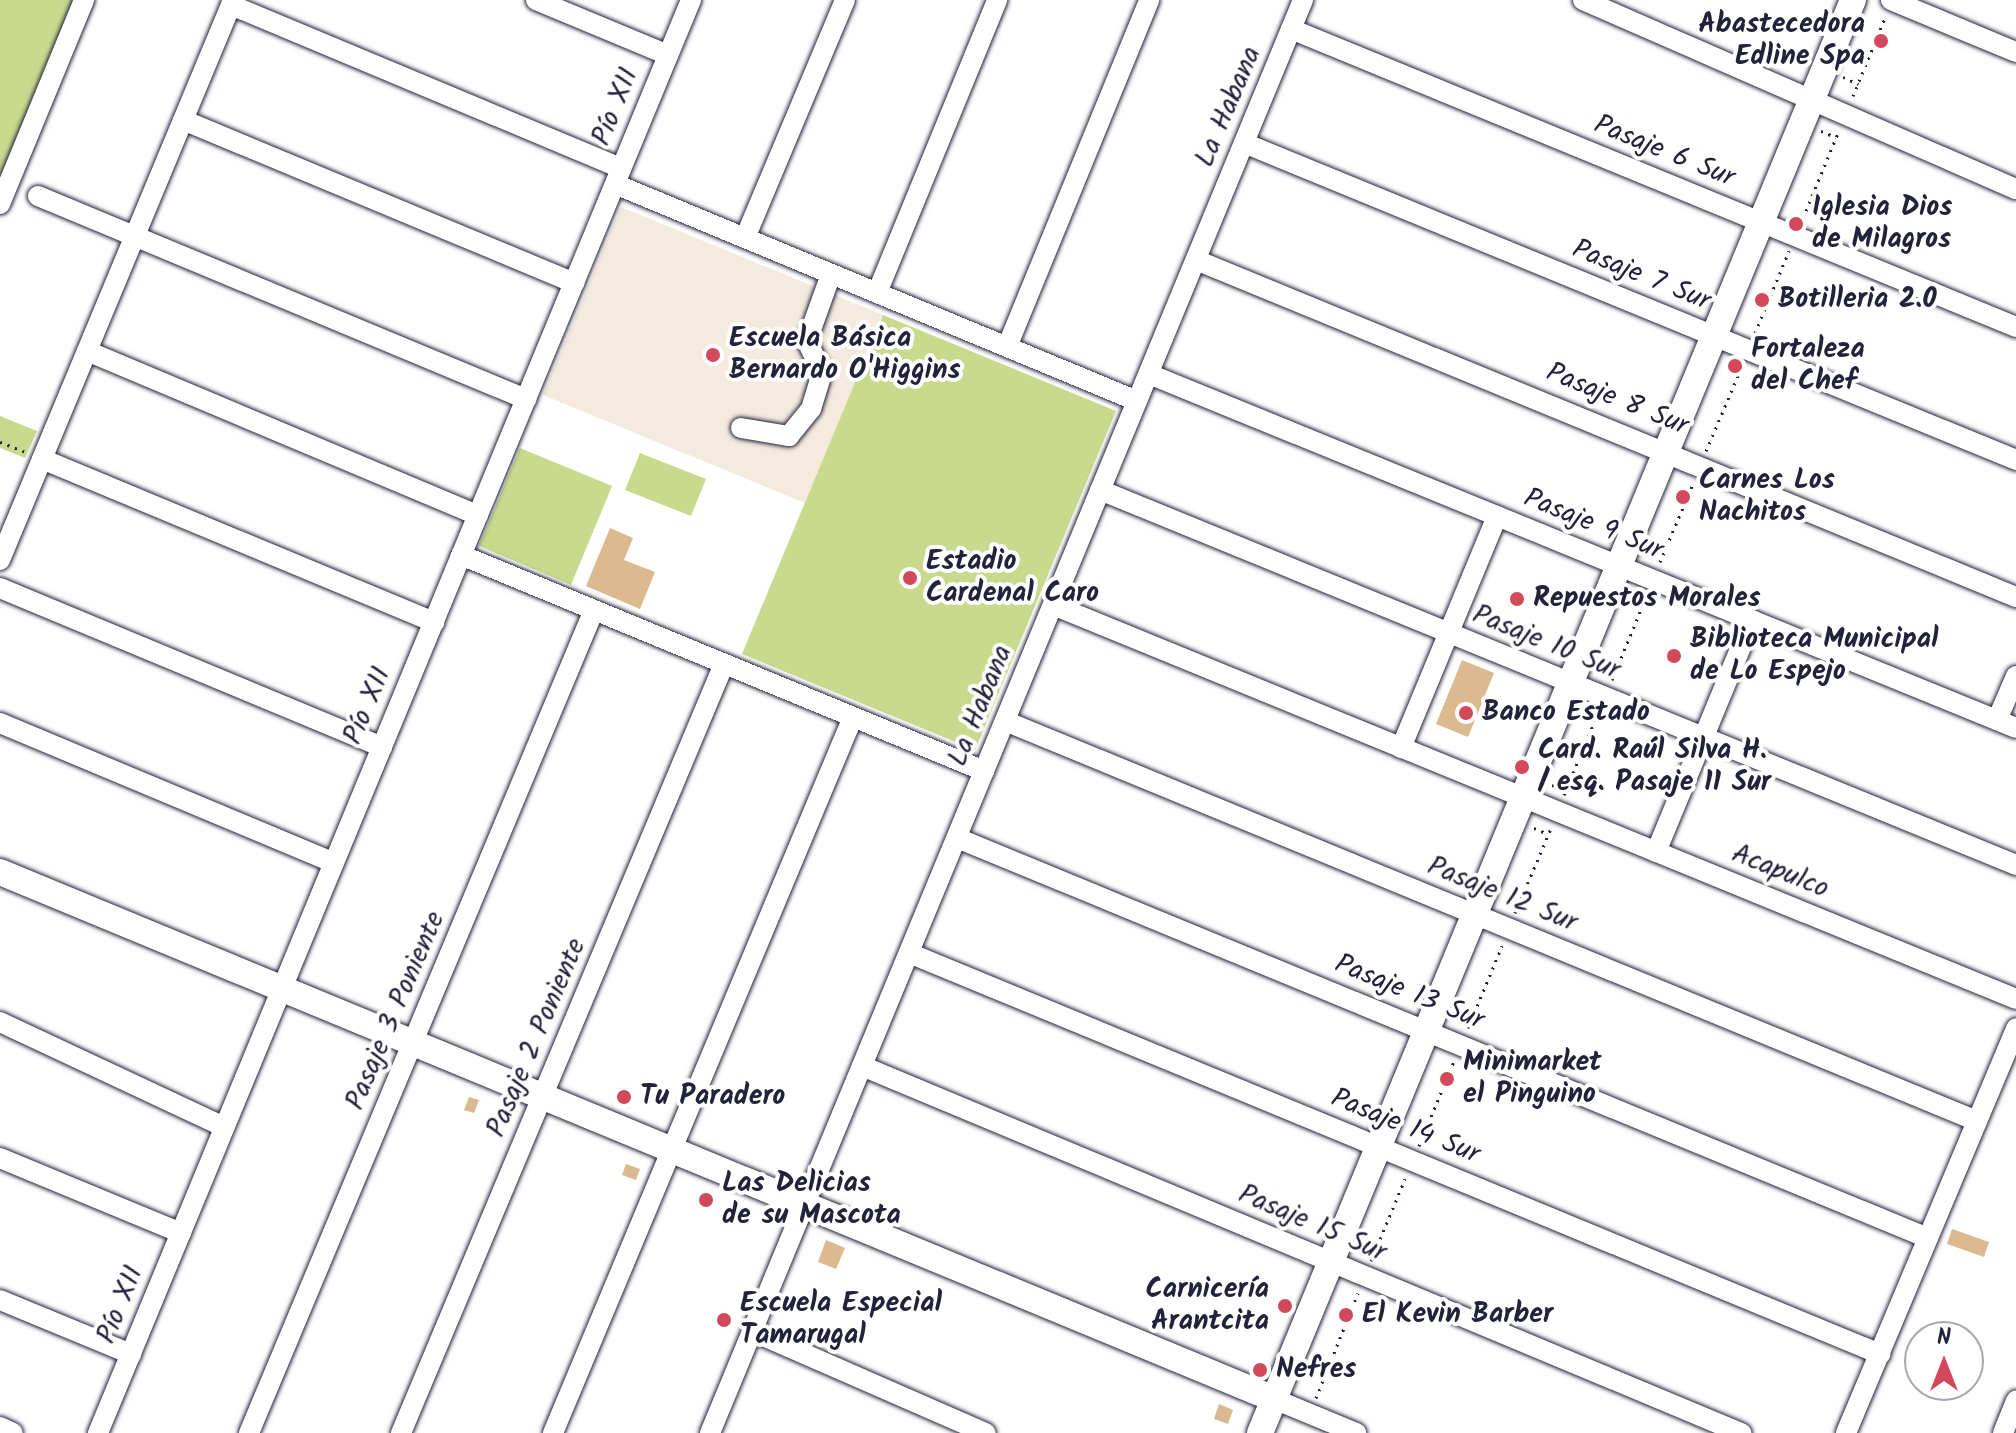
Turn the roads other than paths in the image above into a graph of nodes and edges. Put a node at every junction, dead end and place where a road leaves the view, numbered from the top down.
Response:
1 (84, 0) edge
2 (536, 0) edge
3 (691, 0) edge
4 (845, 0) edge
5 (997, 0) edge
6 (1149, 0) edge
7 (1303, 0) edge
8 (1583, 0) edge
9 (1853, 0) edge
10 (1892, 0) edge
11 (232, 2) edge
12 (1291, 29) junction
13 (2016, 52) edge
14 (668, 55) junction
15 (1811, 101) junction
16 (183, 120) junction
17 (1244, 143) junction
18 (618, 176) junction
19 (2016, 189) edge
20 (38, 196) dead end
21 (0, 204) edge
22 (1761, 222) junction
23 (135, 236) junction
24 (745, 238) junction
25 (1196, 260) junction
26 (831, 274) junction
27 (574, 283) junction
28 (877, 293) junction
29 (2016, 327) edge
30 (1714, 336) junction
31 (1007, 347) junction
32 (87, 351) junction
33 (1149, 374) junction
34 (526, 399) junction
35 (1137, 401) junction
36 (741, 428) dead end
37 (1667, 450) junction
38 (42, 459) junction
39 (2016, 460) edge
40 (1100, 490) junction
41 (478, 515) junction
42 (1497, 516) junction
43 (461, 555) junction
44 (0, 560) edge
45 (1619, 566) junction
46 (0, 588) edge
47 (2016, 597) edge
48 (1053, 605) junction
49 (594, 610) junction
50 (1752, 620) junction
51 (434, 622) junction
52 (1449, 633) junction
53 (724, 664) junction
54 (2016, 676) edge
55 (1571, 683) junction
56 (853, 717) junction
57 (1005, 721) junction
58 (0, 723) edge
59 (2006, 724) edge
60 (1703, 737) junction
61 (382, 747) junction
62 (1401, 748) junction
63 (984, 771) junction
64 (1523, 798) junction
65 (957, 838) junction
66 (1656, 852) junction
67 (334, 863) junction
68 (2016, 865) edge
69 (0, 872) edge
70 (1475, 915) junction
71 (909, 953) junction
72 (282, 988) junction
73 (2016, 999) edge
74 (0, 1022) edge
75 (2016, 1028) edge
76 (1427, 1030) junction
77 (413, 1042) junction
78 (862, 1066) junction
79 (542, 1096) junction
80 (1977, 1121) junction
81 (224, 1127) junction
82 (1379, 1147) junction
83 (672, 1150) junction
84 (0, 1158) edge
85 (805, 1203) junction
86 (181, 1233) junction
87 (1928, 1238) junction
88 (1331, 1262) junction
89 (0, 1300) edge
90 (752, 1331) junction
91 (131, 1354) junction
92 (1880, 1354) junction
93 (1274, 1399) junction
94 (2016, 1401) edge
95 (0, 1427) edge
96 (13, 1433) edge
97 (98, 1433) edge
98 (249, 1433) edge
99 (401, 1433) edge
100 (553, 1433) edge
101 (710, 1433) edge
102 (986, 1433) edge
103 (1260, 1433) edge
104 (1356, 1433) edge
105 (1741, 1433) edge
106 (1846, 1433) edge
107 (2003, 1433) edge

1 - 21 street
2 - 14 street
3 - 14 street, Pío XII
4 - 24 street
5 - 28 street
6 - 31 street
7 - 12 street, La Habana
8 - 15 street
9 - 15 main road
10 - 13 street
11 - 16 street
11 - 18 street
12 - 17 street, La Habana
12 - 22 street, Pasaje 6 Sur
14 - 18 street, Pío XII
15 - 19 street
15 - 22 main road
16 - 23 street
16 - 27 street
17 - 25 street, La Habana
17 - 30 street, Pasaje 7 Sur
18 - 24 street
18 - 27 street, Pío XII
20 - 23 street
22 - 29 street, Pasaje 6 Sur
22 - 30 main road
23 - 32 street
23 - 34 street
24 - 26 street
25 - 33 street, La Habana
25 - 37 street, Pasaje 8 Sur
26 - 28 street
26 - 36 street
27 - 34 street, Pío XII
28 - 31 street
30 - 37 main road
30 - 39 street, Pasaje 7 Sur
31 - 35 street
32 - 38 street
32 - 41 street
33 - 35 street, La Habana
33 - 42 street, Pasaje 9 Sur
34 - 41 street, Pío XII
35 - 40 street, La Habana
37 - 45 main road
37 - 47 street, Pasaje 8 Sur
38 - 44 street
38 - 51 street
40 - 48 street, La Habana
40 - 52 street, Pasaje 10 Sur
41 - 43 street, Pío XII
42 - 45 street, Pasaje 9 Sur
42 - 52 street
43 - 49 street
43 - 51 street, Pío XII
45 - 50 street, Pasaje 9 Sur
45 - 55 main road
46 - 61 street
48 - 57 street, La Habana
48 - 62 street, Acapulco
49 - 53 street
49 - 77 street, Pasaje 3 Poniente
50 - 59 street, Pasaje 9 Sur
50 - 60 street
51 - 61 street, Pío XII
52 - 55 street, Pasaje 10 Sur
52 - 62 street
53 - 56 street
53 - 79 street, Pasaje 2 Poniente
54 - 59 street
55 - 60 street, Pasaje 10 Sur
55 - 64 main road
56 - 63 street
56 - 83 street
57 - 63 street, La Habana
57 - 70 street, Pasaje 12 Sur
58 - 67 street
60 - 66 street
60 - 68 street, Pasaje 10 Sur
61 - 67 street, Pío XII
62 - 64 street, Acapulco
63 - 65 street, La Habana
64 - 66 street, Acapulco
64 - 70 main road
65 - 71 street, La Habana
65 - 76 street, Pasaje 13 Sur
66 - 73 street, Acapulco
67 - 72 street, Pío XII
69 - 72 main road
70 - 76 main road
70 - 80 street, Pasaje 12 Sur
71 - 78 street, La Habana
71 - 82 street, Pasaje 14 Sur
72 - 77 main road
72 - 81 street, Pío XII
74 - 81 street
75 - 80 street
76 - 82 main road
76 - 87 street, Pasaje 13 Sur
77 - 79 main road
77 - 98 street, Pasaje 3 Poniente
78 - 85 street, La Habana
78 - 88 street, Pasaje 15 Sur
79 - 83 main road
79 - 99 street, Pasaje 2 Poniente
80 - 87 street
81 - 86 street, Pío XII
82 - 88 main road
82 - 92 street, Pasaje 14 Sur
83 - 85 main road
83 - 100 street
84 - 86 street
85 - 90 street, La Habana
85 - 93 main road
86 - 91 street, Pío XII
87 - 92 street
88 - 93 main road
88 - 105 street, Pasaje 15 Sur
89 - 91 street
90 - 101 street, La Habana
90 - 102 street
91 - 97 street, Pío XII
92 - 106 street
93 - 103 main road
93 - 104 street
94 - 107 street
95 - 96 street

